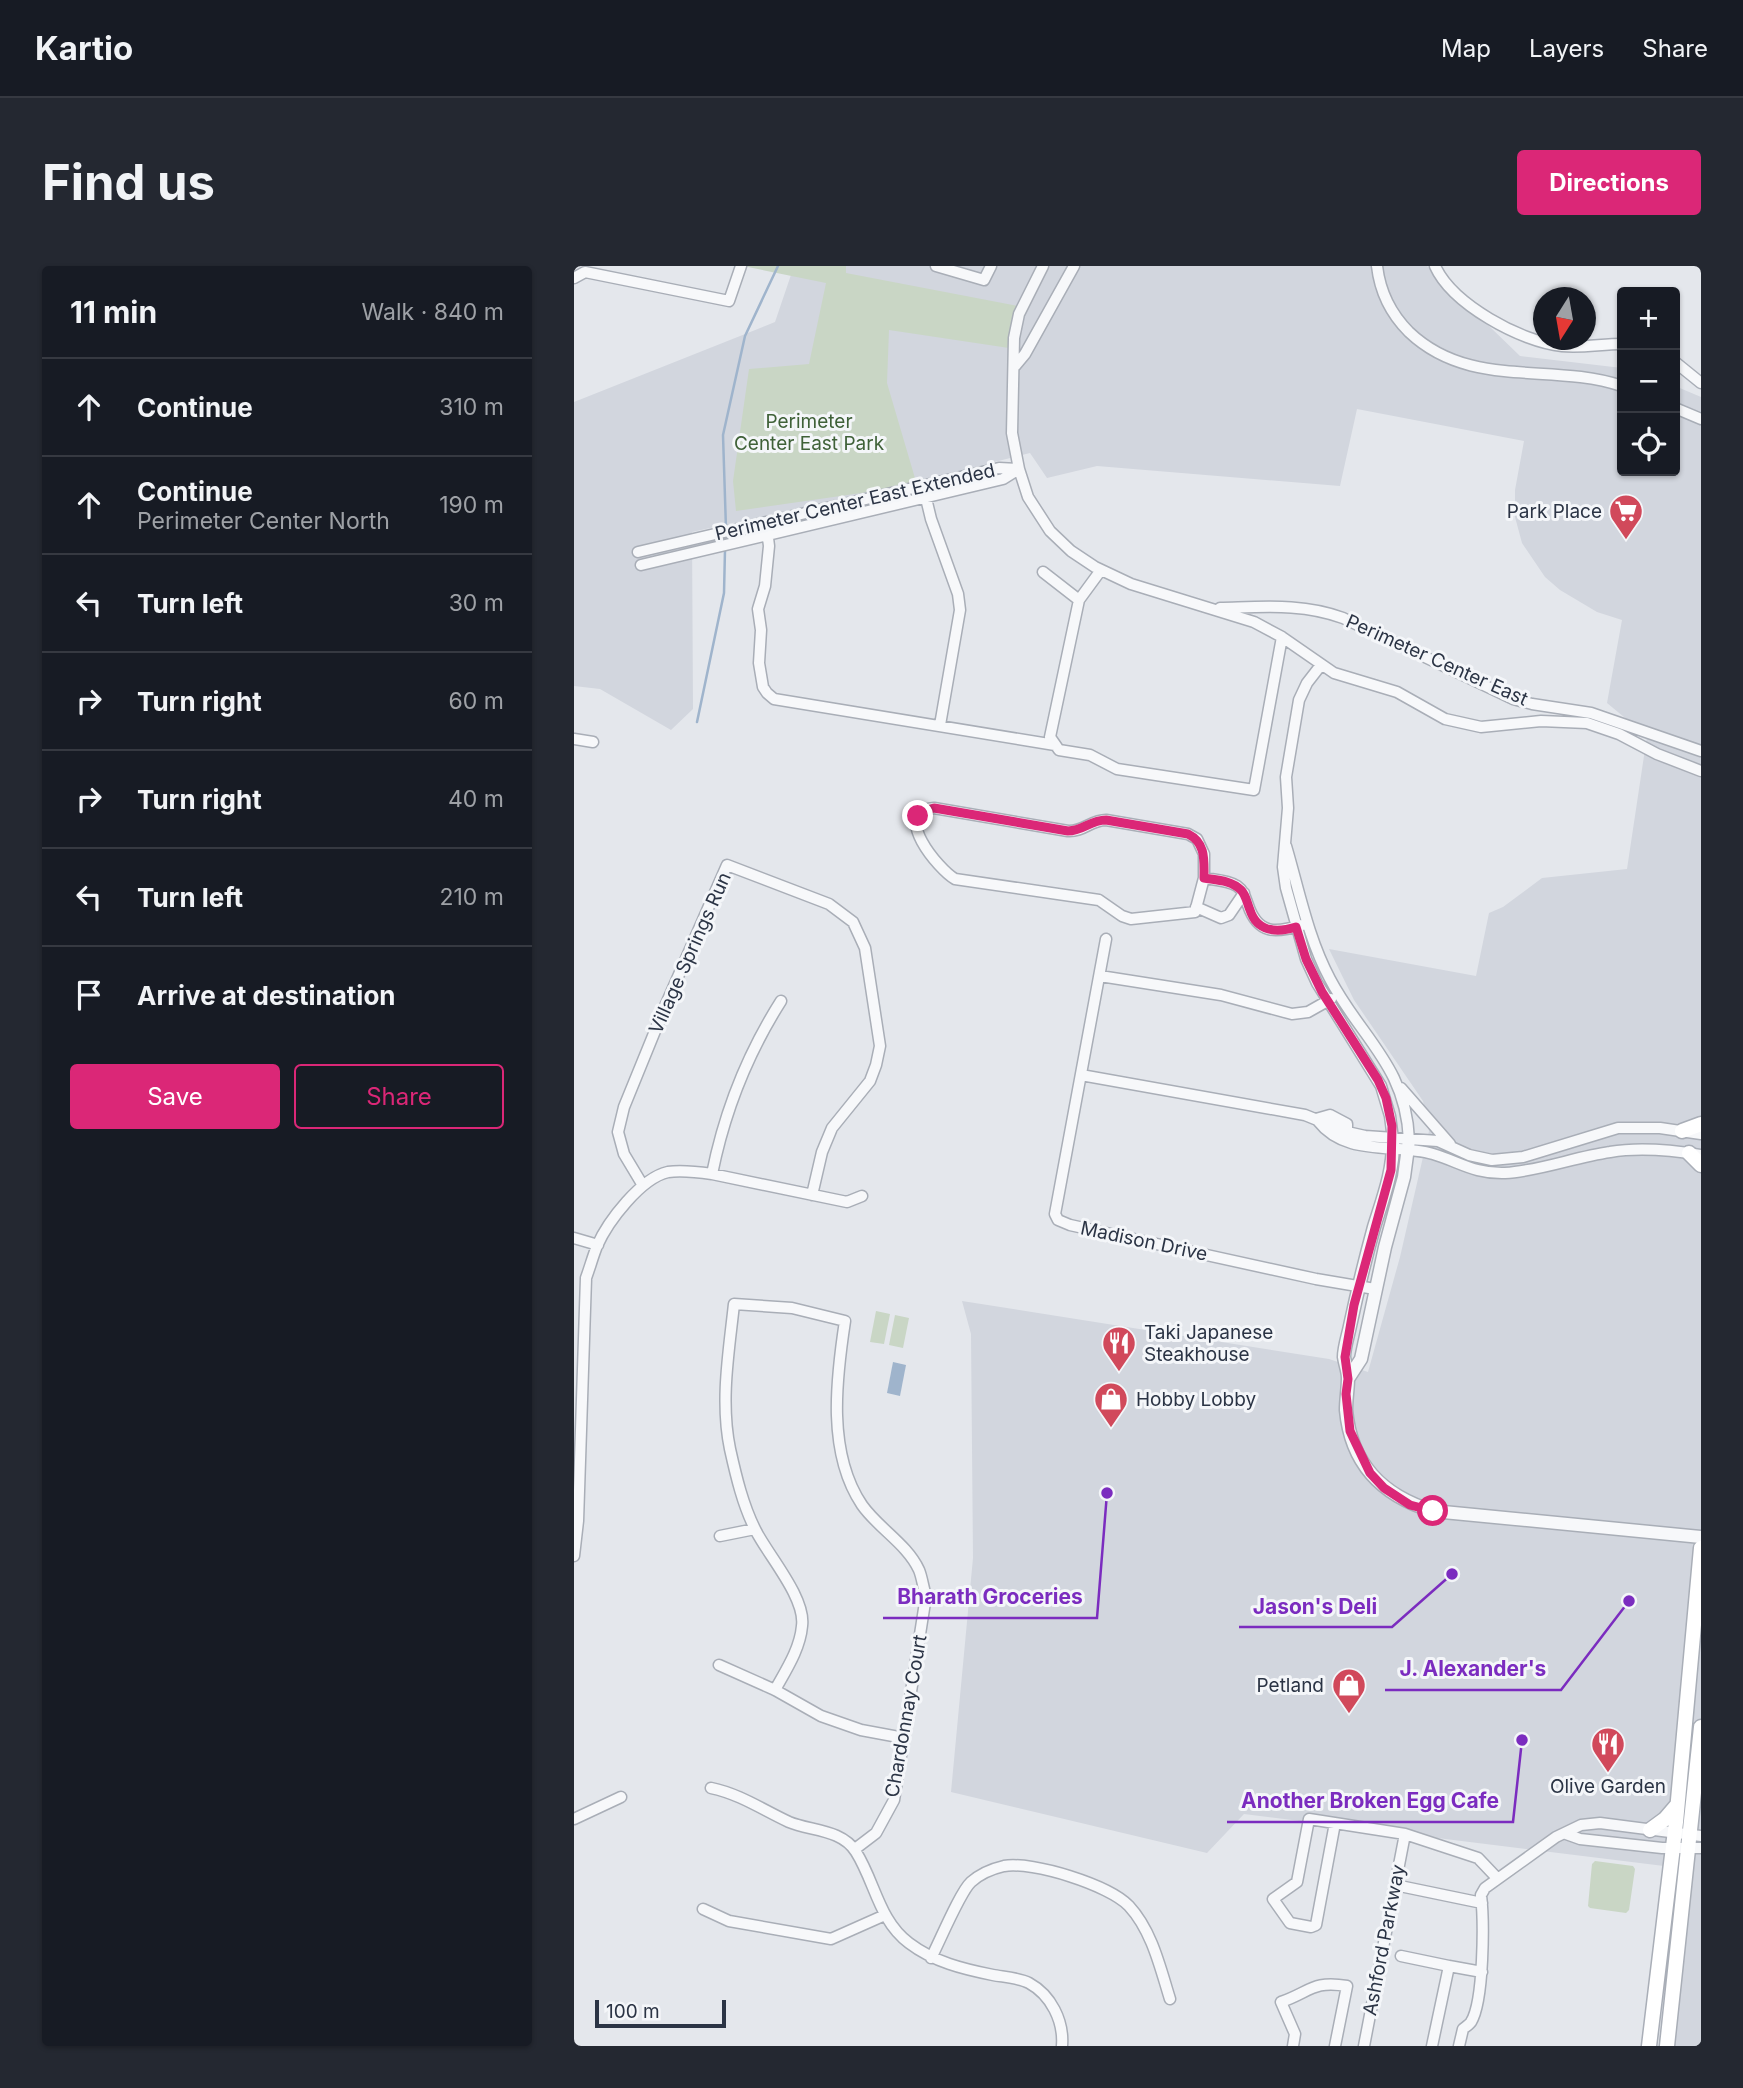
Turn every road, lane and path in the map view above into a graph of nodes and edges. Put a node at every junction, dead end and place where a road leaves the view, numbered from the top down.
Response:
1 (741, 266) edge
2 (936, 266) edge
3 (991, 266) edge
4 (1042, 266) edge
5 (1074, 266) edge
6 (1377, 266) edge
7 (1436, 266) edge
8 (574, 278) edge
9 (1617, 344) edge
10 (1015, 366) junction
11 (1680, 366) edge
12 (1701, 383) edge
13 (1617, 385) edge
14 (1680, 410) edge
15 (1701, 419) edge
16 (1019, 469) junction
17 (924, 491) junction
18 (766, 522) junction
19 (769, 535) junction
20 (638, 552) dead end
21 (641, 565) dead end
22 (1101, 570) junction
23 (1043, 572) dead end
24 (1079, 600) junction
25 (1209, 608) junction
26 (1282, 637) junction
27 (1321, 665) junction
28 (1608, 719) junction
29 (1534, 722) junction
30 (940, 725) junction
31 (574, 740) edge
32 (593, 741) dead end
33 (1055, 745) junction
34 (1701, 753) edge
35 (1679, 763) junction
36 (1701, 771) edge
37 (1285, 842) junction
38 (1204, 878) junction
39 (1244, 893) junction
40 (1196, 906) junction
41 (1308, 923) junction
42 (1296, 927) junction
43 (1106, 939) dead end
44 (1100, 976) junction
45 (1339, 994) junction
46 (1326, 1000) junction
47 (781, 1002) dead end
48 (1082, 1075) junction
49 (1397, 1084) junction
50 (1317, 1119) junction
51 (1701, 1124) edge
52 (1682, 1130) junction
53 (1701, 1134) edge
54 (1393, 1144) junction
55 (1408, 1145) junction
56 (1455, 1149) junction
57 (1695, 1154) edge
58 (1701, 1165) edge
59 (712, 1174) junction
60 (642, 1184) junction
61 (812, 1195) junction
62 (862, 1196) dead end
63 (574, 1238) edge
64 (598, 1245) junction
65 (1359, 1286) junction
66 (1375, 1289) junction
67 (579, 1369) edge
68 (1348, 1379) junction
69 (577, 1495) edge
70 (576, 1520) edge
71 (755, 1529) junction
72 (720, 1536) dead end
73 (1701, 1537) edge
74 (1701, 1548) edge
75 (574, 1556) edge
76 (719, 1665) dead end
77 (775, 1690) junction
78 (1701, 1727) edge
79 (904, 1738) junction
80 (711, 1787) dead end
81 (621, 1797) dead end
82 (1698, 1803) edge
83 (1678, 1804) junction
84 (574, 1819) edge
85 (1335, 1824) junction
86 (1650, 1830) junction
87 (1405, 1834) junction
88 (1566, 1834) junction
89 (1688, 1841) edge
90 (855, 1849) junction
91 (1497, 1878) junction
92 (1395, 1885) junction
93 (1482, 1903) junction
94 (703, 1909) dead end
95 (885, 1915) junction
96 (1401, 1956) dead end
97 (931, 1958) junction
98 (1449, 1965) junction
99 (1482, 1972) junction
100 (1170, 1999) dead end
101 (1062, 2046) edge
102 (1293, 2046) edge
103 (1335, 2046) edge
104 (1364, 2046) edge
105 (1432, 2046) edge
106 (1459, 2046) edge
107 (1648, 2046) edge
108 (1667, 2046) edge

1 - 8 street
2 - 3 street
4 - 10 street, Perimeter Center East
5 - 10 street, Perimeter Center East
6 - 13 street
7 - 9 street
10 - 16 street, Perimeter Center East
11 - 12 street
14 - 15 street
16 - 17 street, Perimeter Center East Extended
16 - 22 street, Perimeter Center East
17 - 18 street, Perimeter Center East Extended
17 - 19 street, Perimeter Center East Extended
17 - 30 street
18 - 19 street
18 - 20 street, Perimeter Center East Extended
19 - 21 street, Perimeter Center East Extended
19 - 30 street
22 - 24 street
22 - 25 street, Perimeter Center East
23 - 24 street
24 - 33 street
25 - 26 street, Perimeter Center East
25 - 28 street, Perimeter Center East
26 - 27 street, Perimeter Center East
26 - 33 street
27 - 29 street, Perimeter Center East
27 - 37 street
28 - 29 street
28 - 34 street, Perimeter Center East
29 - 35 street, Perimeter Center East
30 - 33 street
31 - 32 street
34 - 35 street
35 - 36 street, Perimeter Center East
37 - 41 street
37 - 42 street
38 - 39 street
38 - 40 street
38 - 40 street
39 - 40 street
39 - 42 street
41 - 42 street
41 - 45 street
42 - 46 street
43 - 44 street, Madison Drive
44 - 46 street
44 - 48 street, Madison Drive
45 - 46 street
45 - 49 street
46 - 54 street
47 - 59 street
48 - 50 street
48 - 65 street, Madison Drive
49 - 55 street
49 - 56 street
50 - 54 street
50 - 54 street
51 - 52 main road
52 - 53 street
52 - 56 street
54 - 55 street
54 - 65 street
55 - 56 street
55 - 57 street
55 - 66 street
57 - 58 main road
59 - 60 street
59 - 61 street
60 - 61 street, Village Springs Run
60 - 64 street
61 - 62 street
63 - 64 street
64 - 67 street
65 - 66 street, Madison Drive
65 - 68 street
66 - 68 street
67 - 69 street
68 - 73 street
69 - 70 street
70 - 75 street
71 - 72 street
71 - 77 street, Chardonnay Court
71 - 79 street, Chardonnay Court
74 - 83 main road
76 - 77 street
77 - 79 street
78 - 82 main road
79 - 90 street, Chardonnay Court
80 - 90 street
81 - 84 street
82 - 89 main road
83 - 86 main road
83 - 89 main road
85 - 85 street
85 - 87 street
86 - 88 street
86 - 89 street
87 - 91 street
87 - 92 street, Ashford Parkway
88 - 89 street
88 - 91 street
89 - 107 main road
89 - 108 main road
90 - 95 street
91 - 93 street
92 - 93 street
92 - 104 street, Ashford Parkway
93 - 99 street
94 - 95 street
95 - 97 street
96 - 98 street, Ashford Parkway
97 - 100 street
97 - 101 street
98 - 99 street, Ashford Parkway
98 - 105 street
99 - 106 street
102 - 103 street, Ashford Parkway

